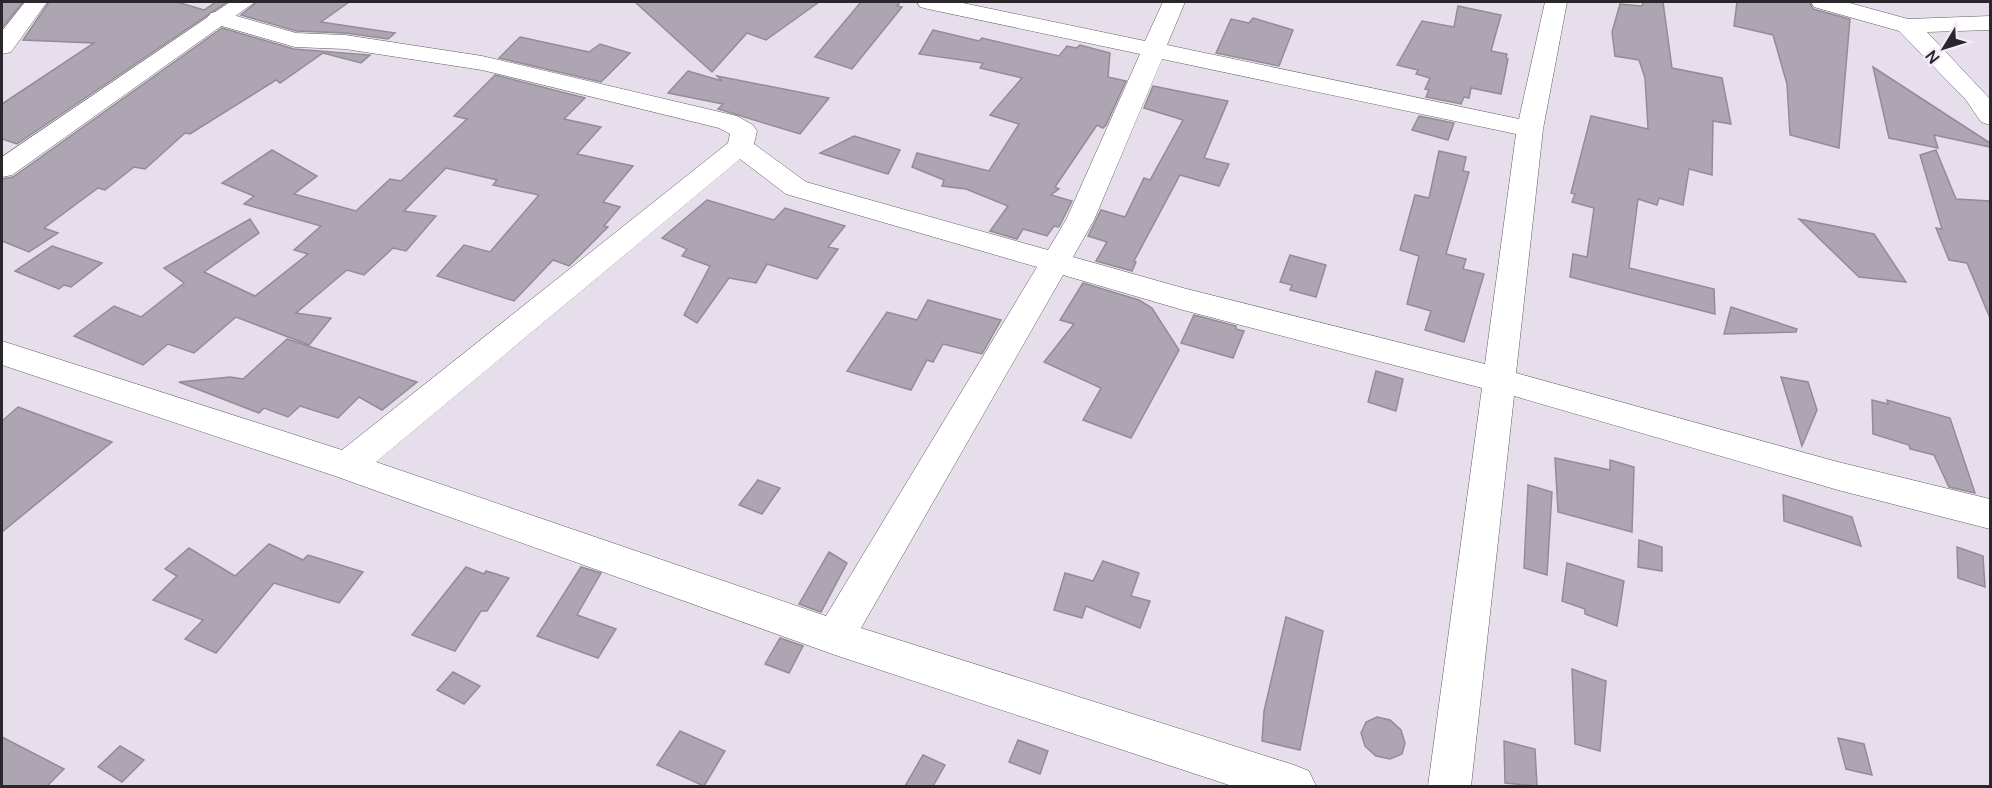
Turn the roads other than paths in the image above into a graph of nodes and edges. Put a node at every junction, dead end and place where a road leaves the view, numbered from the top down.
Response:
1 (36, 2) edge
2 (244, 2) edge
3 (928, 2) edge
4 (1174, 2) edge
5 (1556, 2) edge
6 (1822, 2) edge
7 (219, 18) junction
8 (1990, 23) edge
9 (1907, 26) junction
10 (1990, 41) edge
11 (2, 47) edge
12 (1153, 50) junction
13 (1990, 117) edge
14 (1530, 129) junction
15 (740, 146) junction
16 (2, 169) edge
17 (1054, 263) junction
18 (2, 353) edge
19 (1499, 380) junction
20 (347, 466) junction
21 (1990, 514) edge
22 (834, 637) junction
23 (1294, 786) edge
24 (1449, 786) edge

1 - 11 main road
2 - 7 main road
3 - 12 main road
4 - 12 main road
5 - 14 main road
6 - 9 main road
7 - 15 main road
7 - 16 main road
8 - 9 main road
9 - 10 main road
9 - 13 main road
12 - 14 main road
12 - 17 main road
14 - 19 main road
15 - 17 main road
15 - 20 main road
17 - 19 main road
17 - 22 main road
18 - 20 main road
19 - 21 main road
19 - 24 main road
20 - 22 main road
22 - 23 main road

